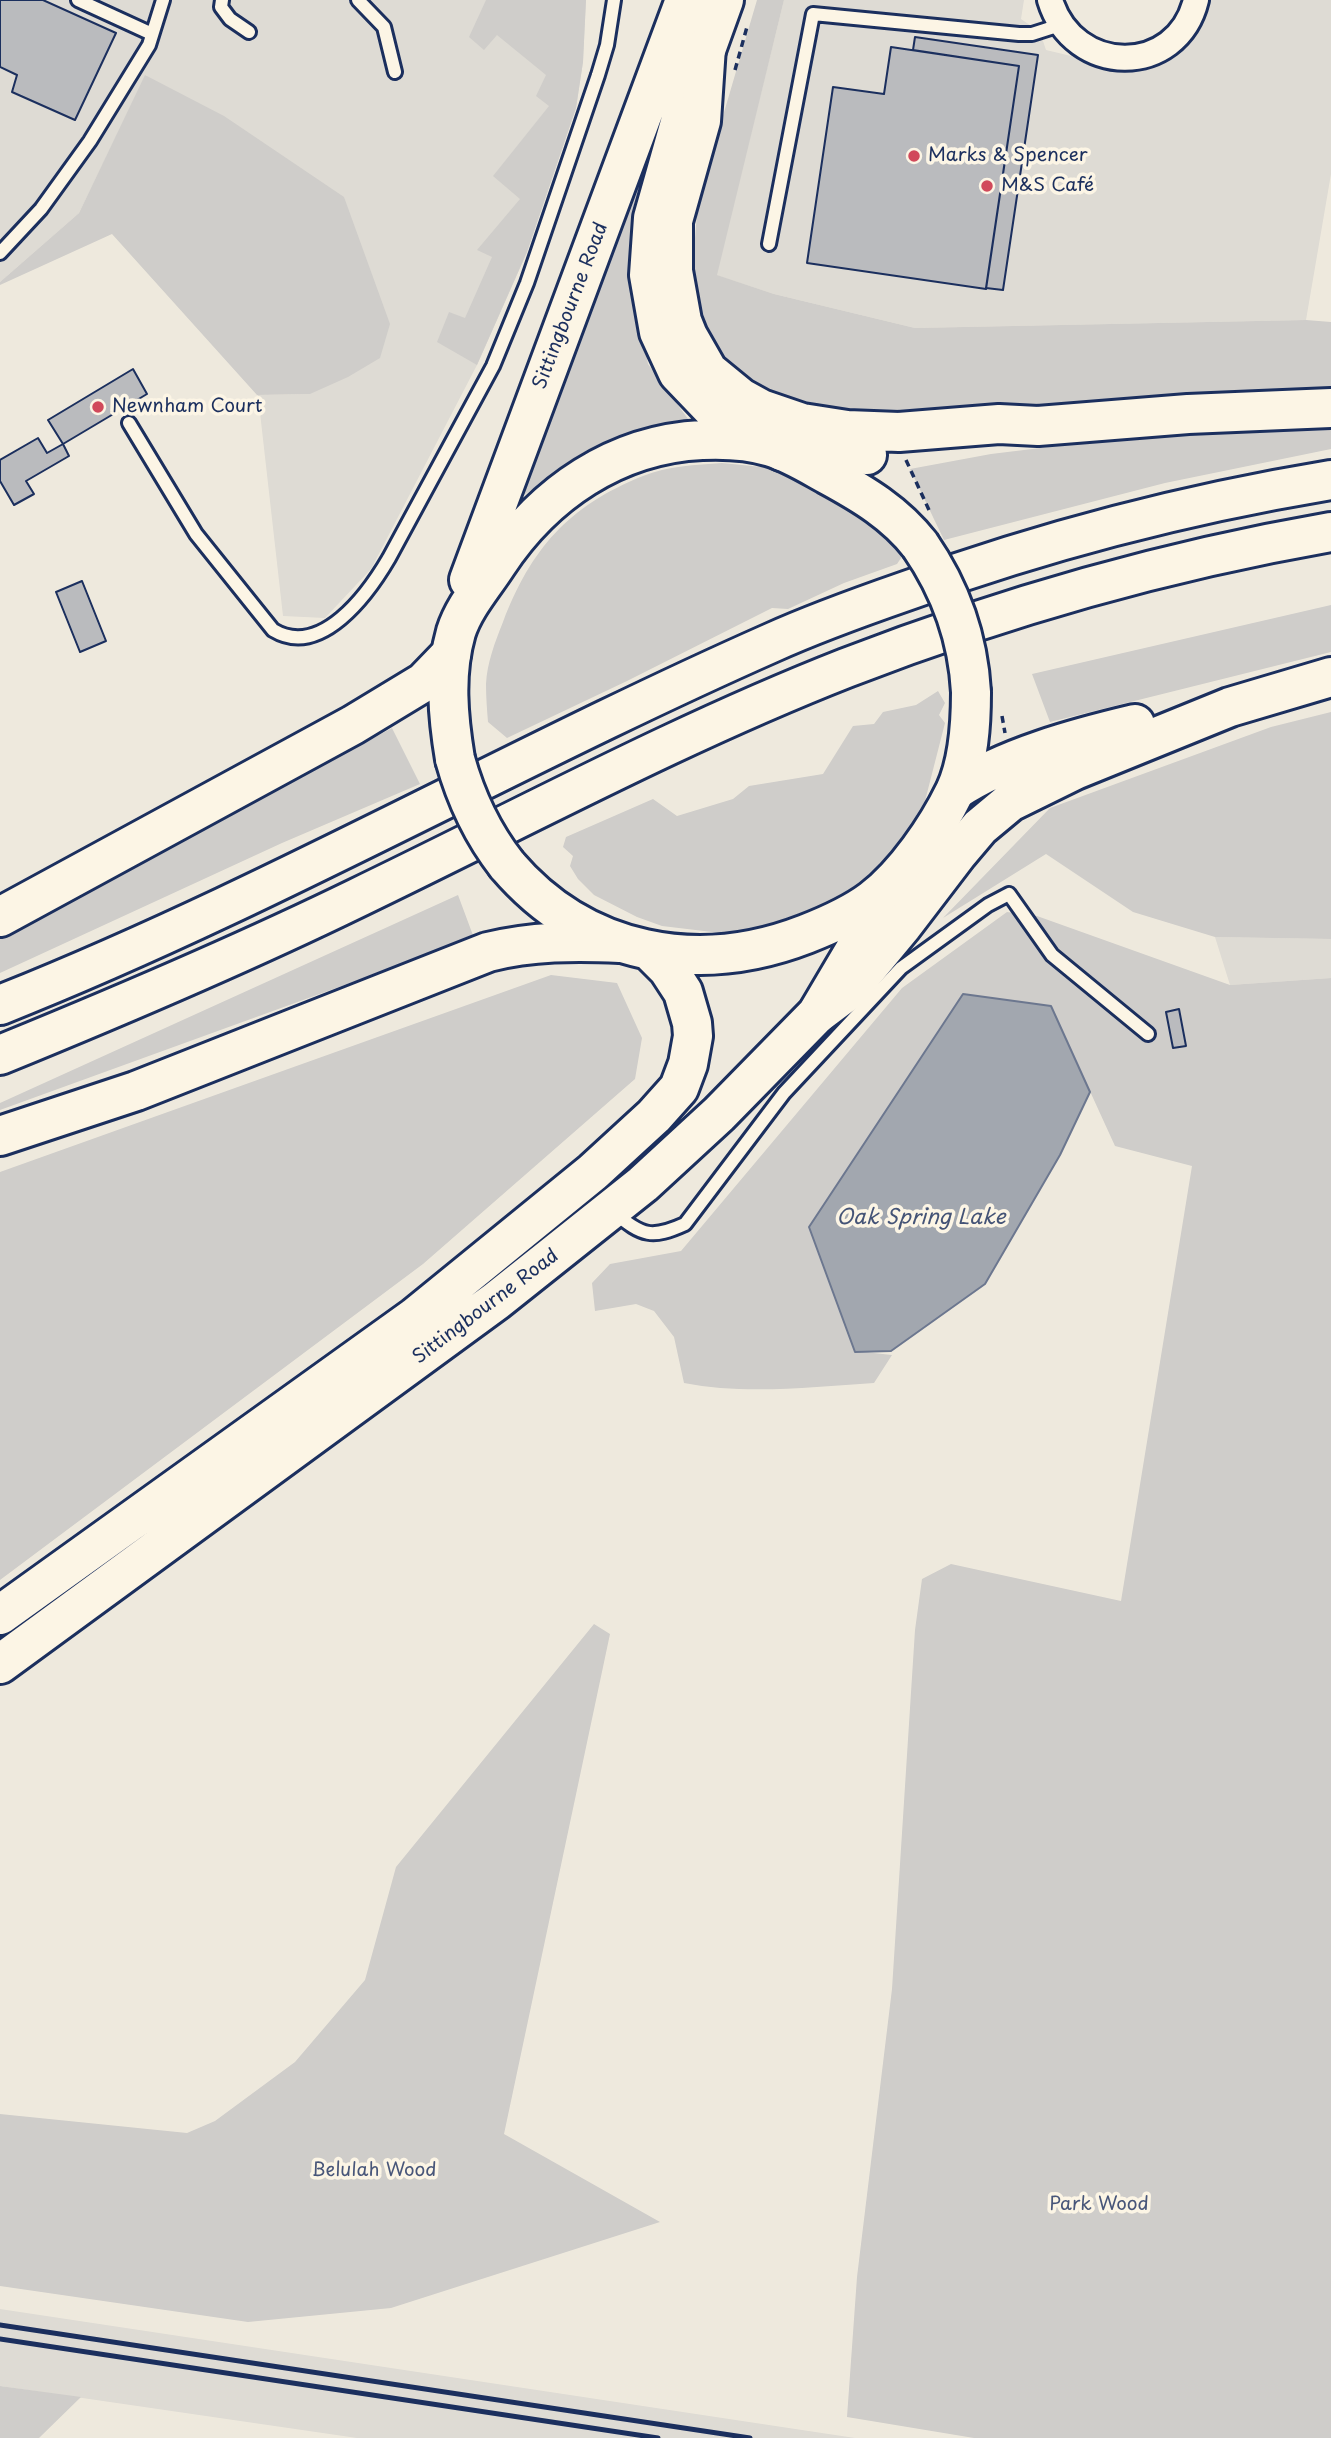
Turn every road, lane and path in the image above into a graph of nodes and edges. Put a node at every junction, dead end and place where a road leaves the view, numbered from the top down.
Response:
1 (78, 0) edge
2 (163, 0) edge
3 (222, 0) edge
4 (358, 0) edge
5 (614, 0) edge
6 (685, 0) edge
7 (1049, 0) edge
8 (1196, 0) edge
9 (97, 4) edge
10 (736, 13) edge
11 (1060, 25) junction
12 (249, 32) dead end
13 (152, 34) junction
14 (706, 47) junction
15 (735, 71) dead end
16 (395, 72) dead end
17 (769, 244) dead end
18 (0, 253) edge
19 (1331, 408) edge
20 (129, 422) dead end
21 (1038, 426) junction
22 (743, 441) junction
23 (782, 451) junction
24 (910, 469) dead end
25 (1331, 480) edge
26 (926, 531) junction
27 (1331, 532) edge
28 (463, 613) junction
29 (452, 654) junction
30 (1331, 677) edge
31 (1230, 707) junction
32 (956, 790) junction
33 (898, 877) junction
34 (0, 917) edge
35 (635, 947) junction
36 (0, 1005) edge
37 (817, 1014) junction
38 (1148, 1034) dead end
39 (0, 1055) edge
40 (0, 1136) edge
41 (612, 1210) junction
42 (0, 1615) edge
43 (0, 1664) edge

1 - 9 lane
2 - 13 lane
3 - 12 lane
4 - 16 lane
5 - 20 lane
6 - 28 highway, Sittingbourne Road
7 - 11 street
8 - 11 street
9 - 13 lane
10 - 14 highway
10 - 15 path
11 - 17 lane
13 - 18 lane
14 - 21 highway
14 - 22 highway
19 - 21 highway
21 - 23 highway
22 - 23 highway
22 - 28 highway
23 - 26 highway
24 - 26 path
25 - 36 highway
26 - 32 highway, bridge
27 - 39 highway
28 - 29 highway, Sittingbourne Road
29 - 34 highway
29 - 35 highway, Sittingbourne Road, bridge
30 - 31 highway
31 - 32 highway
31 - 37 highway
32 - 33 highway
33 - 35 highway
33 - 37 highway, Sittingbourne Road
35 - 40 highway
35 - 42 highway, Sittingbourne Road
37 - 41 highway, Sittingbourne Road
38 - 41 lane
41 - 43 highway, Sittingbourne Road

